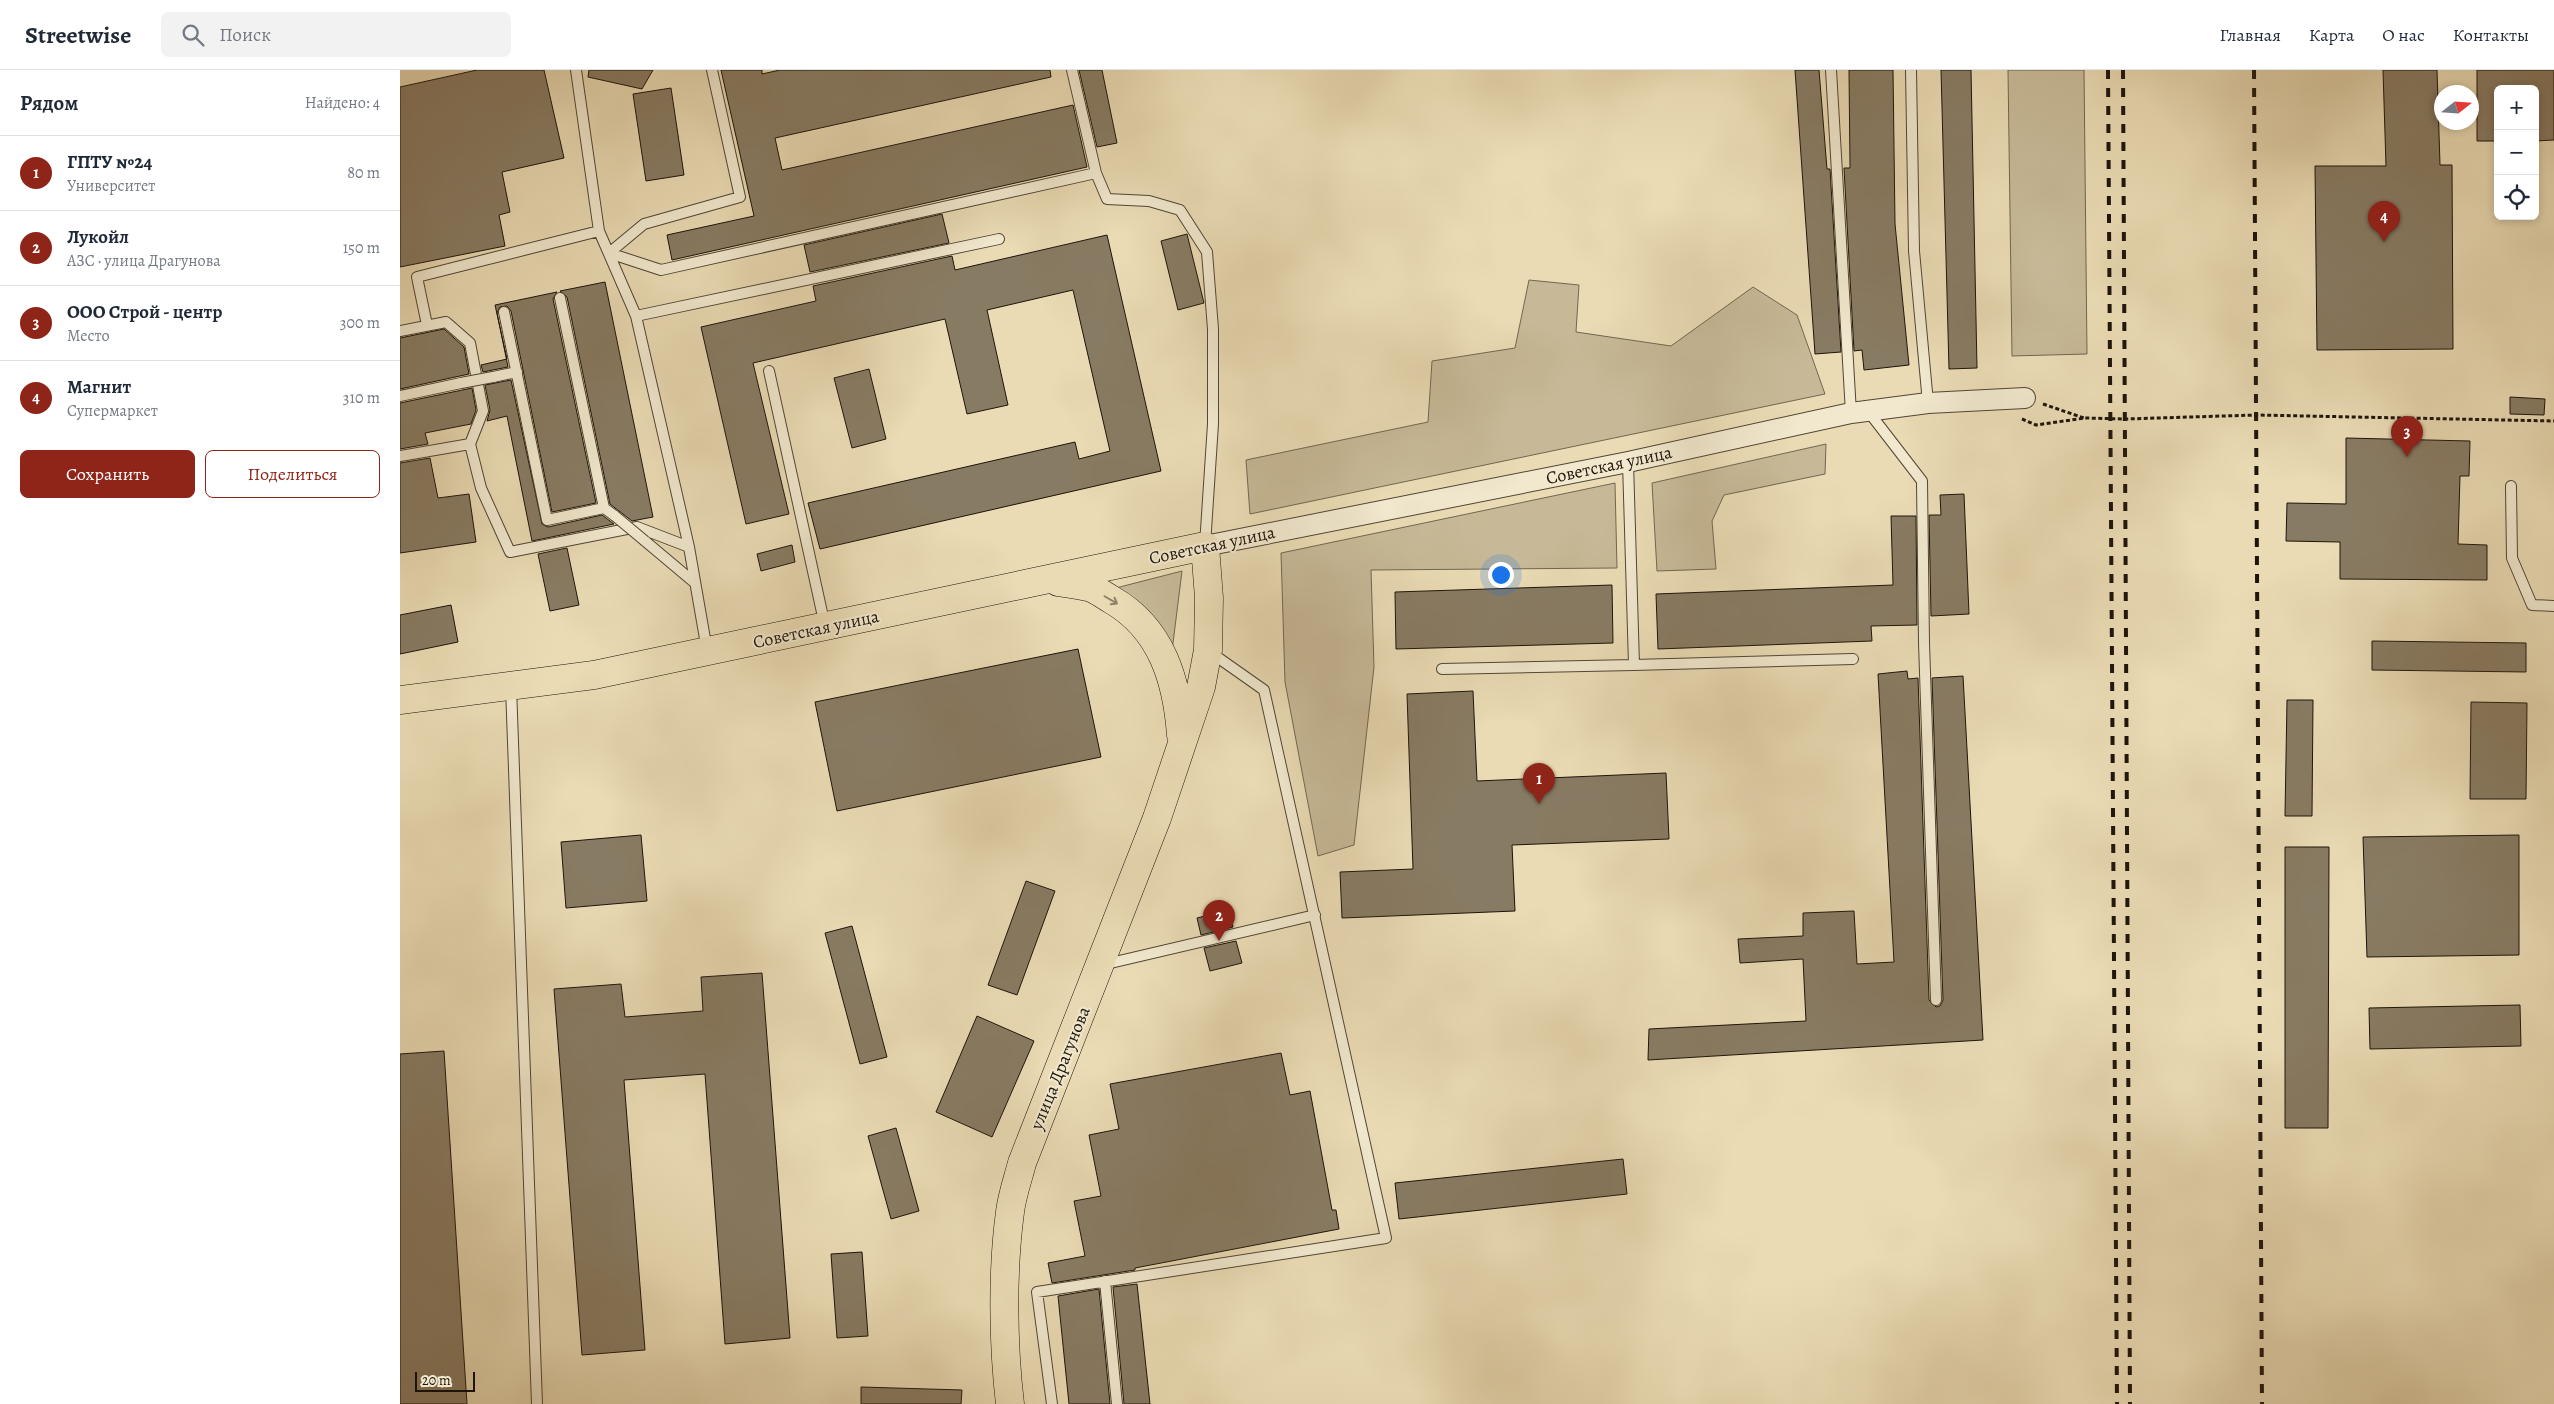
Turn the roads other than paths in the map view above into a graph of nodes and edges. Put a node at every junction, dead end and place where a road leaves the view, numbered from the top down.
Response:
1 (576, 70) edge
2 (712, 70) edge
3 (1072, 70) edge
4 (1831, 70) edge
5 (1910, 70) edge
6 (1096, 173) junction
7 (600, 231) junction
8 (999, 239) dead end
9 (609, 253) junction
10 (560, 298) dead end
11 (504, 312) dead end
12 (636, 316) junction
13 (427, 325) junction
14 (400, 331) edge
15 (769, 371) dead end
16 (516, 372) junction
17 (400, 396) edge
18 (2025, 398) road end
19 (1928, 403) junction
20 (1860, 412) junction
21 (470, 444) junction
22 (400, 456) edge
23 (1628, 462) junction
24 (2511, 486) dead end
25 (604, 508) junction
26 (1205, 546) junction
27 (689, 547) junction
28 (1049, 580) junction
29 (695, 583) junction
30 (2554, 606) edge
31 (826, 628) junction
32 (1208, 650) junction
33 (708, 652) junction
34 (1853, 659) dead end
35 (1634, 664) junction
36 (1442, 669) dead end
37 (511, 686) junction
38 (400, 700) edge
39 (1182, 746) junction
40 (1315, 915) junction
41 (1101, 966) junction
42 (1936, 1000) dead end
43 (1105, 1281) junction
44 (537, 1404) edge
45 (1010, 1404) edge
46 (1052, 1404) edge
47 (1117, 1404) edge

1 - 7 lane
2 - 9 lane
3 - 6 lane
4 - 20 lane
5 - 19 lane
6 - 9 lane
6 - 26 lane
7 - 9 lane
7 - 13 lane
8 - 12 lane
9 - 12 lane
10 - 25 lane
11 - 16 lane
12 - 27 lane
13 - 14 lane
13 - 21 lane
15 - 31 lane
16 - 17 lane, bridge
16 - 25 lane
18 - 19 street, Советская улица
19 - 20 street, Советская улица
20 - 23 street, Советская улица
20 - 42 lane
21 - 22 lane
21 - 27 lane
23 - 26 street, Советская улица
23 - 35 lane
24 - 30 lane
25 - 29 lane, bridge
26 - 28 main road, Советская улица
26 - 32 main road, улица Драгунова
27 - 29 lane
28 - 31 main road, Советская улица
28 -> 39 main road
29 - 33 lane
31 - 33 main road, Советская улица
32 - 39 main road, улица Драгунова
32 - 40 lane
33 - 37 main road, Советская улица
34 - 35 lane
35 - 36 lane
37 - 38 main road, Советская улица
37 - 44 lane
39 - 41 main road, улица Драгунова
40 - 41 lane
40 - 43 lane
41 - 45 main road, улица Драгунова
43 - 46 lane
43 - 47 lane

